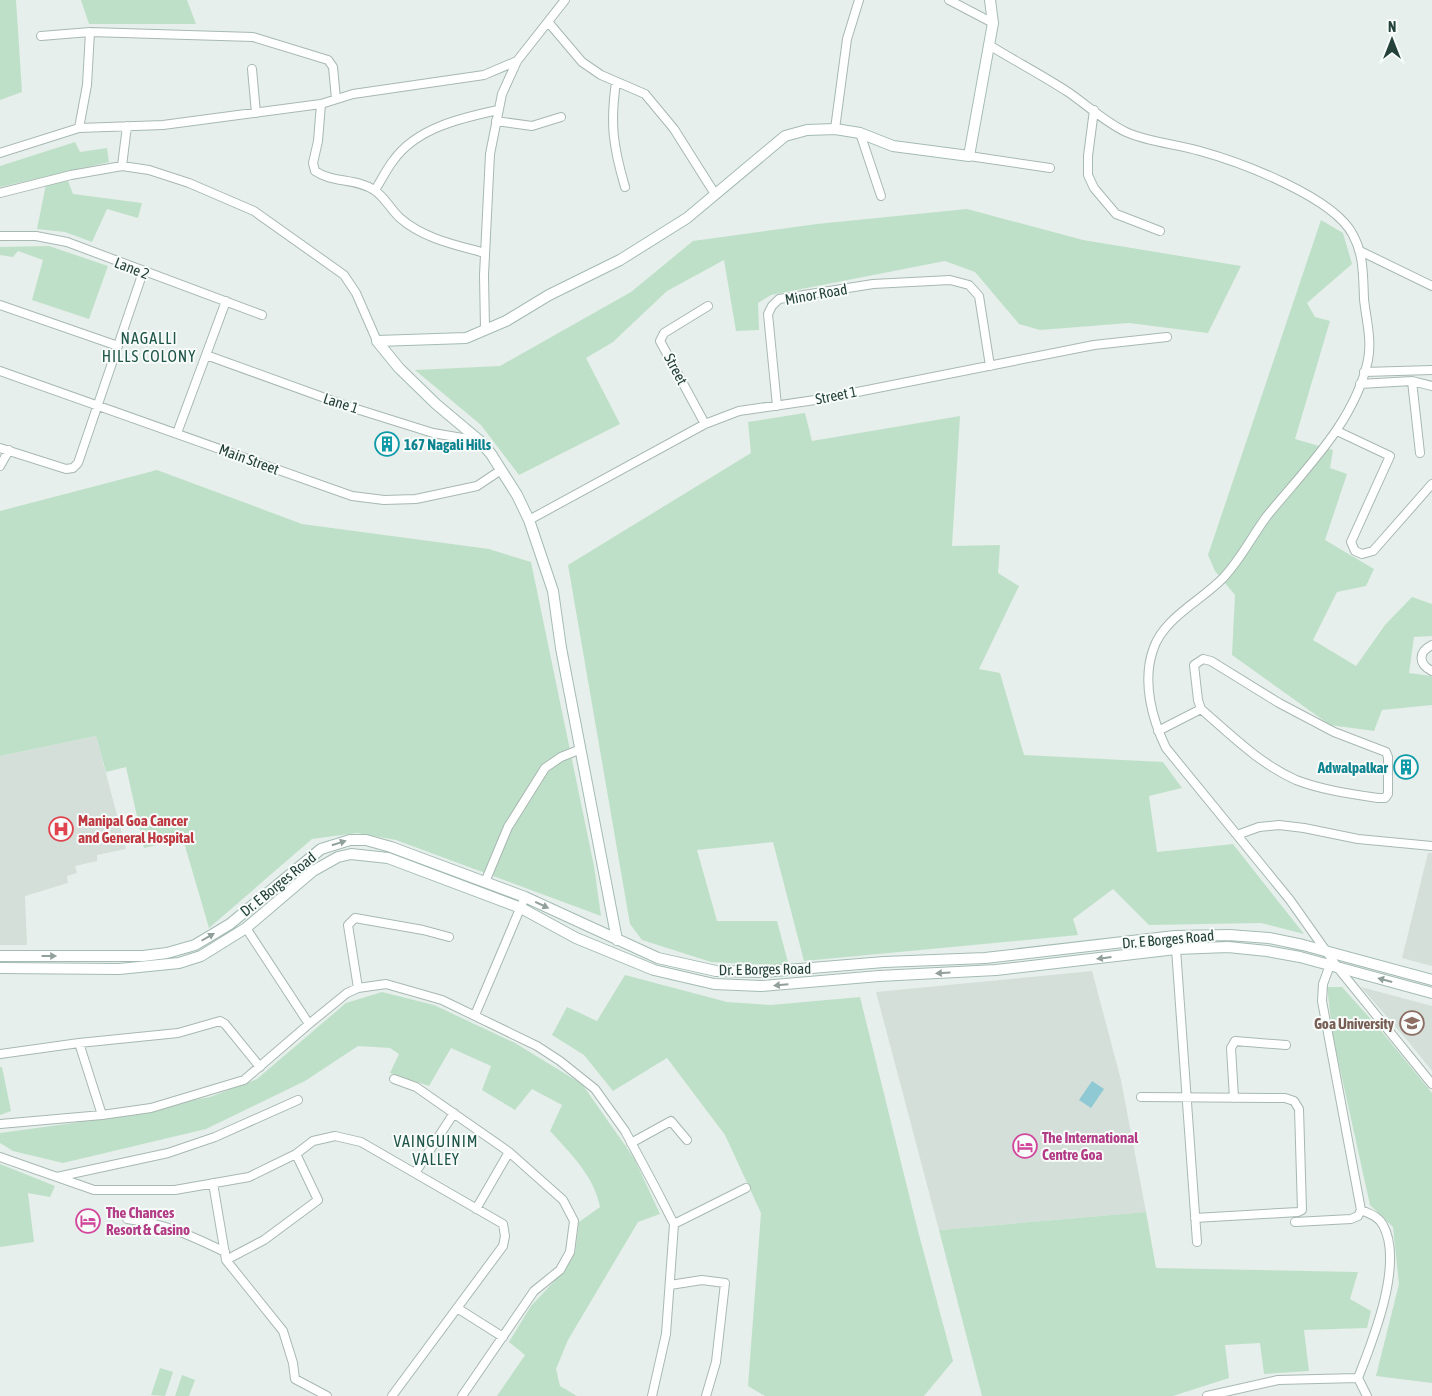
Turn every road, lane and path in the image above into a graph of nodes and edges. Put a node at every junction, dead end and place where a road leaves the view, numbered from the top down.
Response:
1 (565, 0) edge
2 (859, 0) edge
3 (948, 0) edge
4 (990, 0) edge
5 (548, 24) junction
6 (993, 24) junction
7 (90, 32) junction
8 (41, 36) dead end
9 (989, 45) junction
10 (517, 61) junction
11 (252, 69) dead end
12 (616, 82) junction
13 (336, 99) junction
14 (320, 104) junction
15 (498, 110) junction
16 (1094, 110) junction
17 (256, 113) junction
18 (561, 117) dead end
19 (496, 122) junction
20 (127, 126) junction
21 (79, 128) junction
22 (835, 129) junction
23 (860, 133) junction
24 (0, 154) edge
25 (969, 156) junction
26 (122, 166) junction
27 (1050, 168) dead end
28 (625, 187) dead end
29 (374, 190) junction
30 (0, 193) edge
31 (715, 194) junction
32 (881, 196) dead end
33 (1160, 231) dead end
34 (0, 236) edge
35 (1360, 251) junction
36 (486, 253) junction
37 (143, 272) junction
38 (1432, 286) edge
39 (226, 301) junction
40 (0, 305) edge
41 (708, 306) dead end
42 (262, 315) dead end
43 (486, 329) junction
44 (1167, 337) dead end
45 (377, 341) junction
46 (118, 346) junction
47 (206, 355) junction
48 (990, 366) junction
49 (1432, 370) edge
50 (0, 371) edge
51 (1364, 372) junction
52 (1412, 381) junction
53 (1360, 384) junction
54 (1432, 386) edge
55 (98, 406) junction
56 (777, 406) junction
57 (705, 424) junction
58 (1337, 431) junction
59 (177, 433) junction
60 (480, 441) junction
61 (0, 448) edge
62 (9, 450) junction
63 (1420, 453) dead end
64 (0, 466) edge
65 (501, 470) junction
66 (1432, 484) edge
67 (529, 520) junction
68 (1432, 645) edge
69 (1432, 671) edge
70 (1201, 709) junction
71 (1158, 731) junction
72 (580, 749) junction
73 (1237, 835) junction
74 (1432, 846) edge
75 (485, 882) junction
76 (525, 897) junction
77 (521, 908) junction
78 (246, 928) junction
79 (449, 937) dead end
80 (617, 940) junction
81 (1176, 949) junction
82 (1328, 952) junction
83 (0, 956) edge
84 (1334, 966) junction
85 (0, 968) edge
86 (1432, 980) edge
87 (358, 988) junction
88 (1432, 993) edge
89 (475, 1015) junction
90 (309, 1024) junction
91 (79, 1043) junction
92 (1286, 1045) dead end
93 (0, 1054) edge
94 (260, 1066) junction
95 (394, 1079) dead end
96 (1432, 1084) edge
97 (1141, 1098) dead end
98 (1185, 1098) junction
99 (1234, 1098) junction
100 (298, 1100) dead end
101 (454, 1113) junction
102 (102, 1115) junction
103 (0, 1124) edge
104 (687, 1140) dead end
105 (631, 1143) junction
106 (509, 1152) junction
107 (296, 1154) junction
108 (0, 1157) edge
109 (415, 1173) junction
110 (57, 1176) junction
111 (213, 1183) junction
112 (746, 1188) dead end
113 (476, 1209) junction
114 (1362, 1210) junction
115 (1195, 1218) junction
116 (127, 1219) dead end
117 (1295, 1222) dead end
118 (674, 1224) junction
119 (1197, 1242) dead end
120 (226, 1256) junction
121 (670, 1285) junction
122 (457, 1308) junction
123 (503, 1336) junction
124 (1358, 1378) junction
125 (327, 1396) edge
126 (392, 1396) edge
127 (462, 1396) edge
128 (652, 1396) edge
129 (706, 1396) edge
130 (1207, 1396) edge
131 (1367, 1396) edge

1 - 5 street
2 - 22 street
3 - 6 street
4 - 6 main road
5 - 10 street
5 - 12 street
6 - 9 main road
7 - 8 street
7 - 13 street
7 - 21 street
9 - 16 street
9 - 25 main road
10 - 13 street
10 - 15 street
11 - 17 street
12 - 28 street
12 - 31 street
13 - 14 street
14 - 17 street
14 - 29 street
15 - 19 street
15 - 29 street
16 - 33 street
16 - 35 street
17 - 20 street
18 - 19 street
19 - 36 street
20 - 21 street
20 - 26 street
21 - 24 street
22 - 23 main road
22 - 31 main road
23 - 25 main road
23 - 32 street
25 - 27 street
26 - 30 street
26 - 45 street
29 - 36 street
31 - 43 main road
34 - 37 street, Lane 2
35 - 38 street
35 - 51 street
36 - 43 street
37 - 39 street, Lane 2
37 - 46 street
39 - 42 street, Lane 2
39 - 47 street
40 - 46 street
41 - 57 street, Street
43 - 45 main road
44 - 48 street, Street 1
45 - 60 main road
46 - 55 street
47 - 59 street
47 - 60 street, Lane 1
48 - 56 street, Street 1
48 - 56 street, Minor Road
49 - 51 street
50 - 55 street, Main Street
51 - 53 street
52 - 53 street
52 - 54 street
52 - 63 street
53 - 58 street
55 - 59 street, Main Street
55 - 62 street
56 - 57 street, Street 1
57 - 67 street, Street 1
58 - 66 street
58 - 71 street
59 - 65 street, Main Street
60 - 65 main road
61 - 62 street
62 - 64 street
65 - 67 main road
67 - 72 main road
68 - 69 street
70 - 70 street
70 - 71 street
71 - 73 street
72 - 75 street
72 - 80 main road
73 - 74 street
73 - 82 street
75 - 76 main road, Dr. E Borges Road
83 -> 75 main road, Dr. E Borges Road
76 - 77 street
76 -> 80 main road, Dr. E Borges Road
77 - 78 main road, Dr. E Borges Road
81 -> 77 main road, Dr. E Borges Road
77 - 89 street
78 - 85 main road, Dr. E Borges Road
78 - 90 street
79 - 87 street
80 - 82 main road, Dr. E Borges Road
81 - 84 main road, Dr. E Borges Road
81 - 98 street
82 - 84 street
82 - 86 main road, Dr. E Borges Road
88 -> 84 main road, Dr. E Borges Road
84 - 96 street
84 - 114 street
87 - 89 street
87 - 90 street
89 - 105 street
90 - 94 street
91 - 93 street
91 - 94 street
91 - 102 street
92 - 99 street
94 - 102 street
95 - 101 street
97 - 98 street
98 - 99 street
98 - 115 street
99 - 115 street
100 - 110 street
101 - 106 street
101 - 109 street
102 - 103 street
104 - 105 street
105 - 118 street
106 - 113 street
106 - 123 street
107 - 109 street
107 - 111 street
107 - 120 street
108 - 110 street
109 - 113 street
110 - 111 street
111 - 120 street
112 - 118 street
113 - 122 street
114 - 117 street
114 - 124 street
115 - 119 street
116 - 120 street
118 - 121 street
120 - 125 street
121 - 128 street
121 - 129 street
122 - 123 street
122 - 126 street
123 - 127 street
124 - 130 street
124 - 131 street

